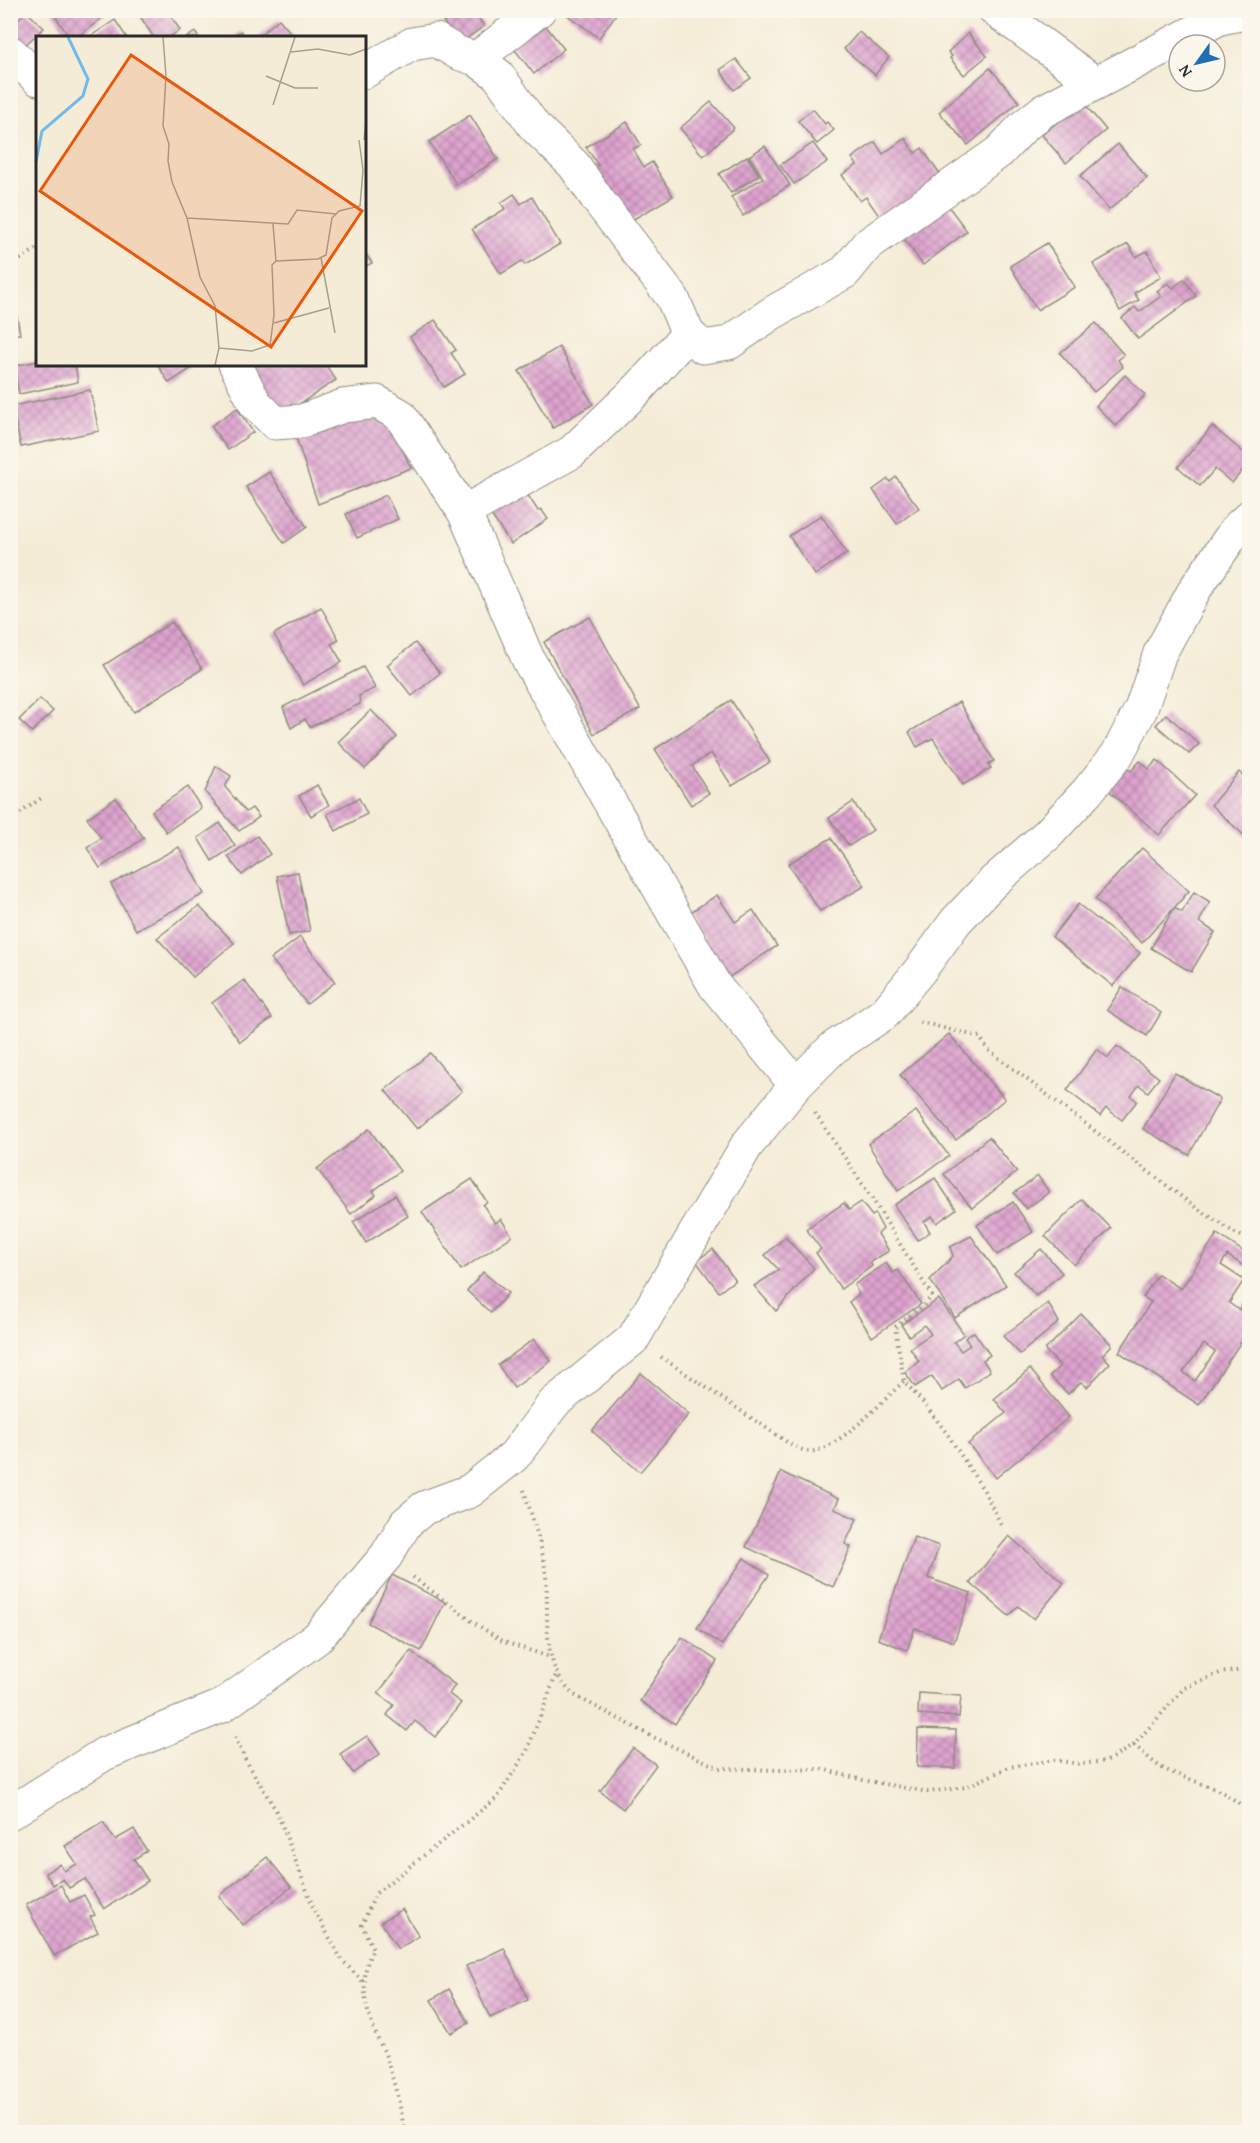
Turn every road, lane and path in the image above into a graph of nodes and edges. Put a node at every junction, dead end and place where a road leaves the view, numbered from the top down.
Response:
1 (539, 10) edge
2 (995, 10) edge
3 (1250, 12) edge
4 (10, 52) edge
5 (476, 59) junction
6 (366, 71) edge
7 (36, 77) edge
8 (1095, 83) junction
9 (36, 249) edge
10 (10, 266) edge
11 (688, 334) junction
12 (236, 366) edge
13 (464, 512) junction
14 (1250, 516) edge
15 (44, 797) dead end
16 (10, 820) edge
17 (885, 1013) junction
18 (796, 1085) junction
19 (1250, 1240) edge
20 (633, 1339) junction
21 (904, 1382) junction
22 (514, 1456) junction
23 (1001, 1524) dead end
24 (386, 1556) junction
25 (550, 1657) junction
26 (1250, 1669) edge
27 (556, 1675) junction
28 (222, 1706) junction
29 (1134, 1745) junction
30 (10, 1813) edge
31 (1250, 1814) edge
32 (364, 1983) junction
33 (404, 2133) edge

1 - 5 street
2 - 8 street
3 - 8 street
4 - 7 street
5 - 6 street
5 - 11 street
8 - 11 street
9 - 10 path
11 - 13 street
12 - 13 street
13 - 18 street
14 - 17 street
15 - 16 path
17 - 18 street
17 - 19 path
18 - 20 street
18 - 21 path
20 - 21 path
20 - 22 street
21 - 23 path
22 - 24 street
22 - 25 path
24 - 25 path
24 - 28 street
25 - 27 path
26 - 29 path
27 - 29 path
27 - 32 path
28 - 30 street
28 - 32 path
29 - 31 path
32 - 33 path

